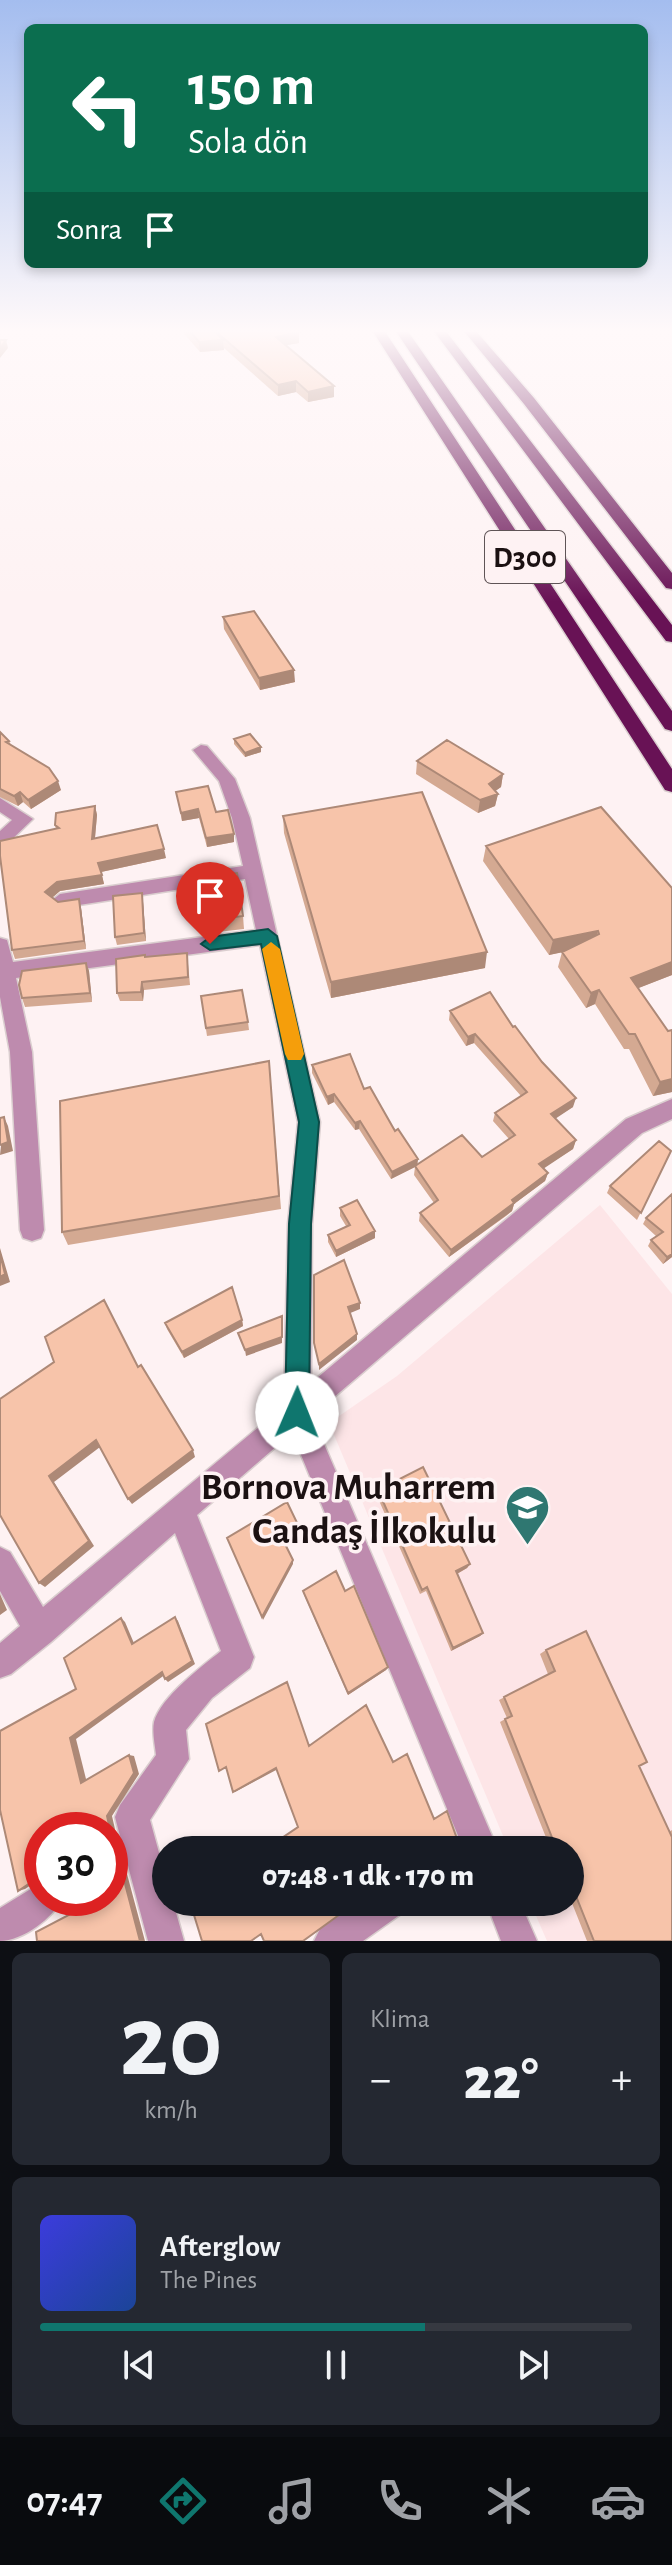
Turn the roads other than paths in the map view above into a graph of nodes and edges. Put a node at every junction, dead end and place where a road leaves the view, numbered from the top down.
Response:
1 (437, 421) edge
2 (463, 421) edge
3 (508, 421) edge
4 (544, 421) edge
5 (672, 584) edge
6 (672, 637) edge
7 (672, 725) edge
8 (201, 750) dead end
9 (672, 785) edge
10 (0, 804) edge
11 (0, 841) edge
12 (253, 871) junction
13 (60, 901) edge
14 (268, 936) junction
15 (0, 945) edge
16 (3, 971) edge
17 (672, 1109) edge
18 (32, 1230) dead end
19 (297, 1413) junction
20 (181, 1511) junction
21 (0, 1562) edge
22 (40, 1631) junction
23 (0, 1663) edge
24 (470, 1836) edge
25 (24, 1912) edge
26 (369, 1916) edge
27 (509, 1916) edge
28 (0, 1929) edge
29 (166, 1941) edge
30 (332, 1941) edge
31 (519, 1941) edge

1 - 9 highway, D300
2 - 7 highway, D300
3 - 6 highway
4 - 5 highway
8 - 12 street
10 - 11 street
12 - 13 street
12 - 14 street
14 - 16 street
14 - 19 street
15 - 16 street
16 - 18 street
17 - 19 street
19 - 20 street
19 - 24 street
20 - 22 street
20 - 29 street
21 - 22 street
22 - 23 street
25 - 28 street
26 - 30 street
27 - 31 street

